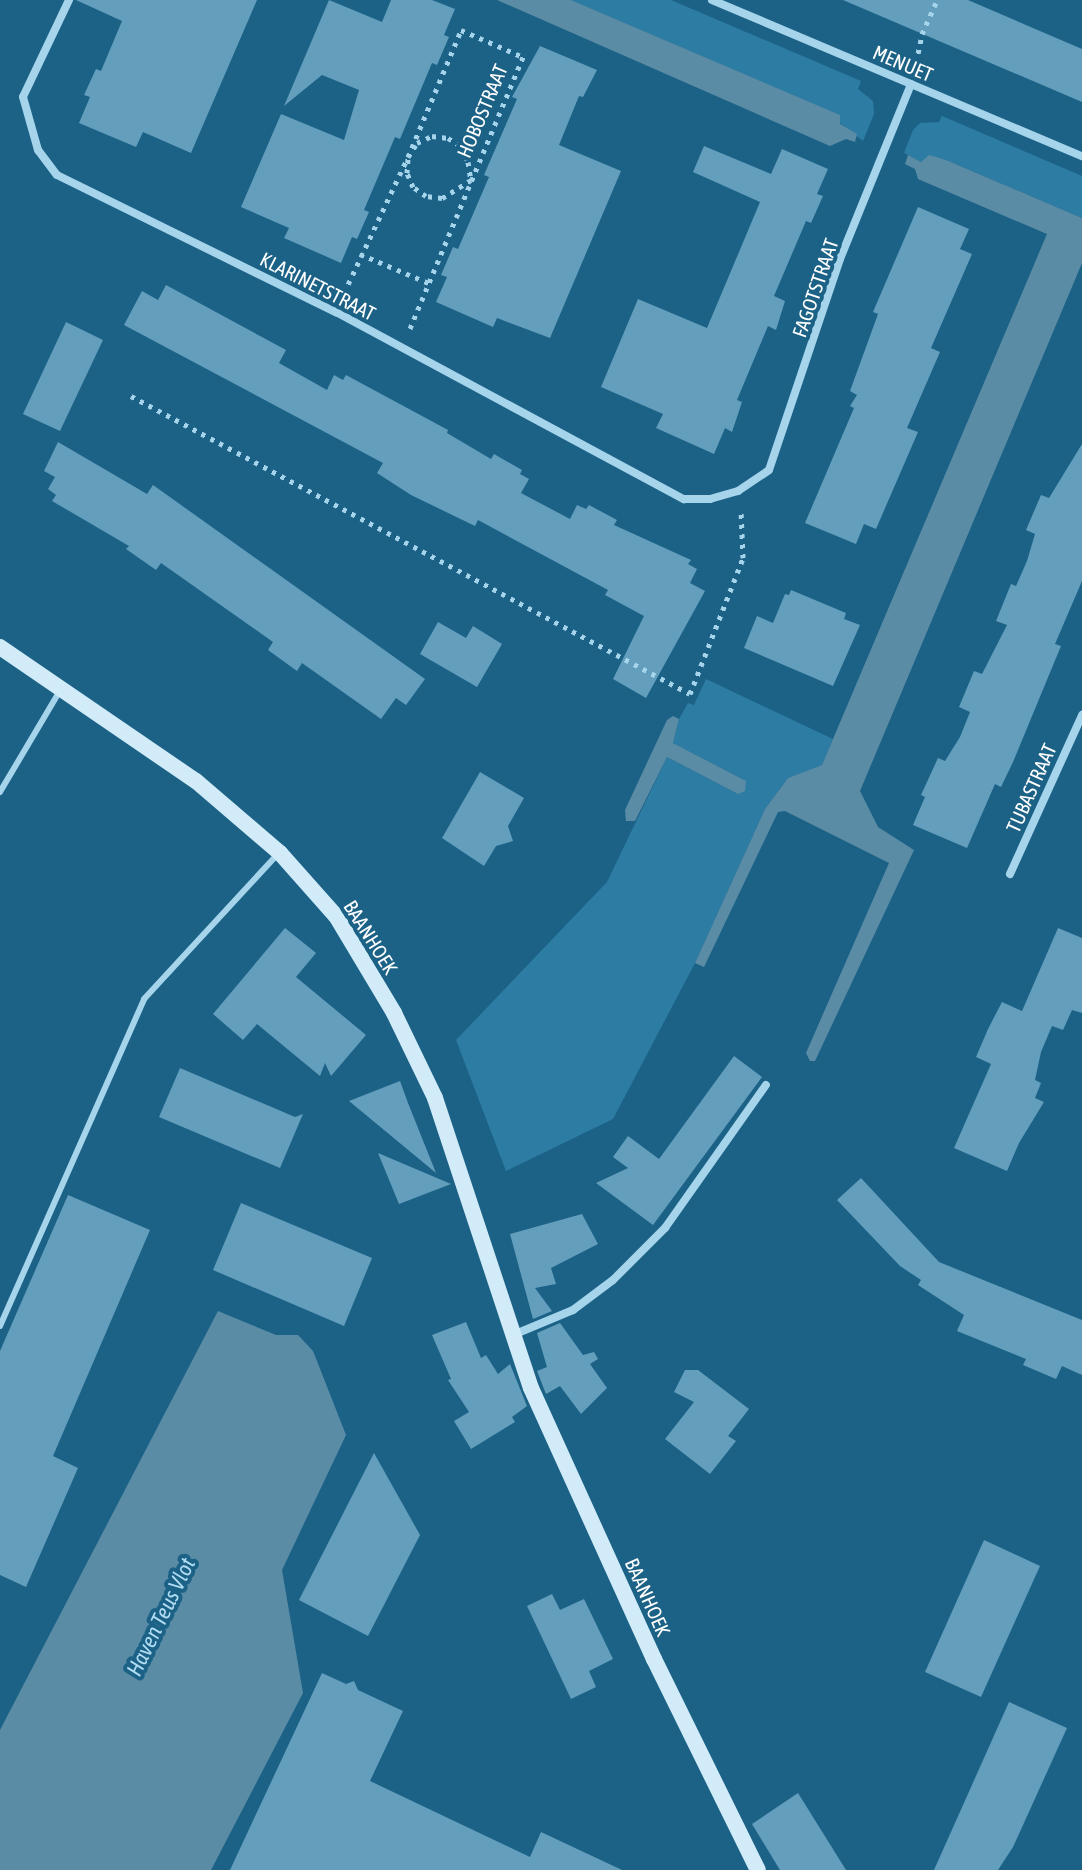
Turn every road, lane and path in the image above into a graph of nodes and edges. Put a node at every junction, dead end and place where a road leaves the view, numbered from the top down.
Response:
1 (69, 0) edge
2 (712, 0) edge
3 (937, 0) edge
4 (911, 84) junction
5 (1082, 156) edge
6 (408, 157) junction
7 (471, 180) junction
8 (360, 254) junction
9 (431, 284) junction
10 (336, 312) junction
11 (401, 348) junction
12 (131, 396) dead end
13 (738, 491) junction
14 (0, 647) edge
15 (61, 689) junction
16 (1082, 715) edge
17 (0, 792) edge
18 (280, 853) junction
19 (1010, 874) dead end
20 (766, 1085) dead end
21 (0, 1326) edge
22 (512, 1335) junction
23 (758, 1870) edge

1 - 10 street, KLARINETSTRAAT
2 - 4 street, MENUET
3 - 4 path
4 - 5 street, MENUET
4 - 13 street, FAGOTSTRAAT
6 - 7 path
6 - 7 path
6 - 7 path, HOBOSTRAAT
6 - 8 path, HOBOSTRAAT
7 - 9 path, HOBOSTRAAT
8 - 9 path
8 - 10 path, HOBOSTRAAT
9 - 11 path, HOBOSTRAAT
10 - 11 street, KLARINETSTRAAT
11 - 13 street, KLARINETSTRAAT
12 - 13 path
14 - 15 street, BAANHOEK
15 - 17 lane
15 - 18 street, BAANHOEK
16 - 19 street, TUBASTRAAT
18 - 21 lane
18 - 22 street, BAANHOEK
20 - 22 street
22 - 23 street, BAANHOEK

